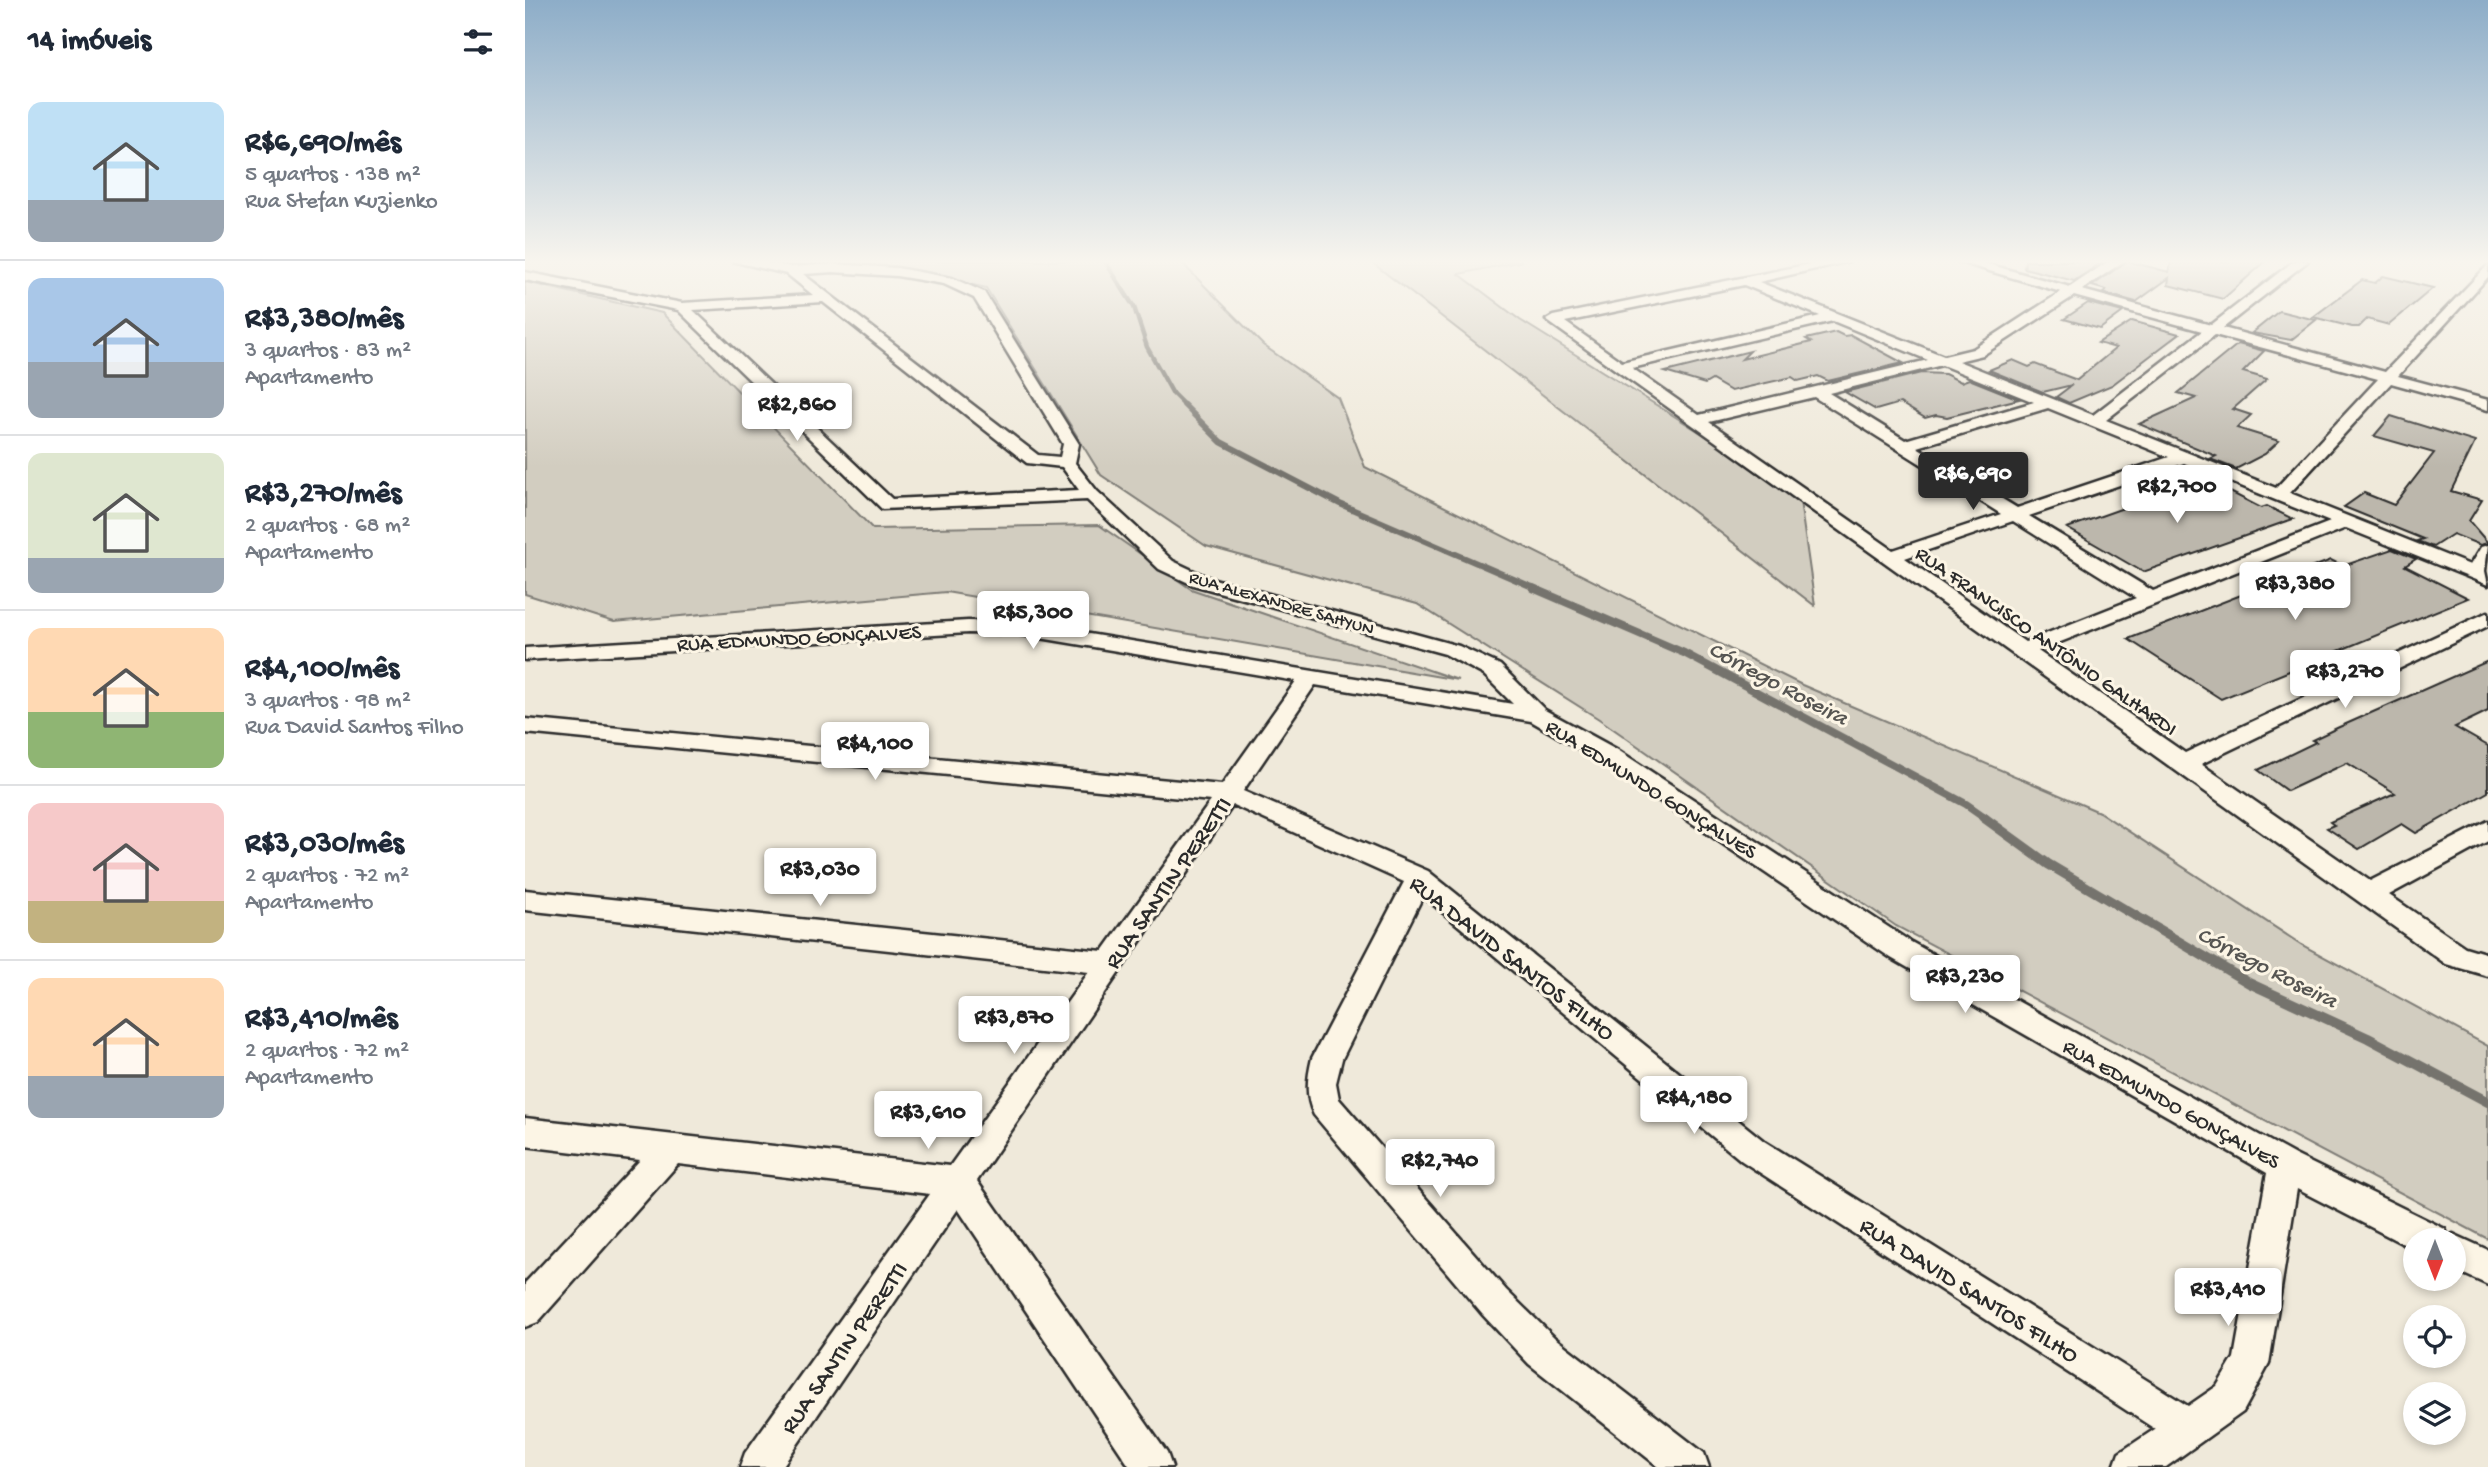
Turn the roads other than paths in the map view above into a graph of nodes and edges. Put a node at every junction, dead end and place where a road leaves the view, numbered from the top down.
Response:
1 (705, 329) edge
2 (865, 329) edge
3 (1000, 329) edge
4 (1566, 329) edge
5 (1780, 329) edge
6 (1865, 329) edge
7 (2011, 329) edge
8 (2432, 329) edge
9 (2213, 330) joint
10 (1942, 361) junction
11 (1619, 367) junction
12 (2387, 378) junction
13 (1815, 391) junction
14 (2051, 402) junction
15 (2488, 405) edge
16 (2096, 420) junction
17 (1695, 421) junction
18 (1906, 445) junction
19 (2186, 457) junction
20 (1067, 463) junction
21 (1091, 495) junction
22 (2279, 495) junction
23 (2014, 515) junction
24 (2346, 522) junction
25 (2488, 551) edge
26 (1890, 557) junction
27 (2481, 576) edge
28 (2151, 599) junction
29 (2488, 618) edge
30 (2022, 650) junction
31 (525, 654) edge
32 (1311, 675) junction
33 (1537, 715) junction
34 (525, 726) edge
35 (2183, 764) junction
36 (1229, 794) junction
37 (2488, 830) edge
38 (1419, 878) junction
39 (2368, 894) junction
40 (525, 900) edge
41 (1110, 963) junction
42 (2488, 965) edge
43 (525, 1132) edge
44 (671, 1149) junction
45 (2284, 1166) junction
46 (958, 1182) junction
47 (2407, 1228) edge
48 (2466, 1257) edge
49 (2488, 1268) edge
50 (525, 1309) edge
51 (2190, 1429) junction
52 (759, 1467) edge
53 (1153, 1467) edge
54 (1690, 1467) edge
55 (2133, 1467) edge

1 - 21 street
2 - 20 street
3 - 20 street, RUA ALEXANDRE SAHYUN
4 - 11 street, RUA FRANCISCO ANTÔNIO GALHARDI
5 - 11 street
6 - 10 street
7 - 10 street
8 - 12 street
9 - 12 street
9 - 16 street
10 - 13 street
10 - 14 street
11 - 17 street, RUA FRANCISCO ANTÔNIO GALHARDI
12 - 15 street
12 - 22 street
13 - 17 street
13 - 18 street
14 - 16 street
14 - 18 street
16 - 19 street
17 - 26 street, RUA FRANCISCO ANTÔNIO GALHARDI
18 - 23 street
19 - 22 street
19 - 23 street
20 - 21 street, RUA ALEXANDRE SAHYUN
21 - 33 street, RUA ALEXANDRE SAHYUN
22 - 24 street
23 - 26 street
23 - 28 street
24 - 27 street
24 - 28 street
25 - 27 street
26 - 30 street, RUA FRANCISCO ANTÔNIO GALHARDI
28 - 30 street
29 - 35 street
30 - 35 street, RUA FRANCISCO ANTÔNIO GALHARDI
31 - 32 street, RUA EDMUNDO GONÇALVES
32 - 33 street, RUA EDMUNDO GONÇALVES
32 - 36 street, RUA SANTIN PERETTI
33 - 45 street, RUA EDMUNDO GONÇALVES
34 - 36 street, RUA DAVID SANTOS FILHO
35 - 39 street, RUA FRANCISCO ANTÔNIO GALHARDI
36 - 38 street, RUA DAVID SANTOS FILHO
36 - 41 street, RUA SANTIN PERETTI
37 - 39 street
38 - 51 street, RUA DAVID SANTOS FILHO
38 - 54 street
39 - 42 street, RUA FRANCISCO ANTÔNIO GALHARDI
40 - 41 street
41 - 46 street, RUA SANTIN PERETTI
43 - 44 street
44 - 46 street
44 - 50 street
45 - 47 street, RUA EDMUNDO GONÇALVES
45 - 51 street
46 - 52 street, RUA SANTIN PERETTI
46 - 53 street
48 - 49 street
51 - 55 street

